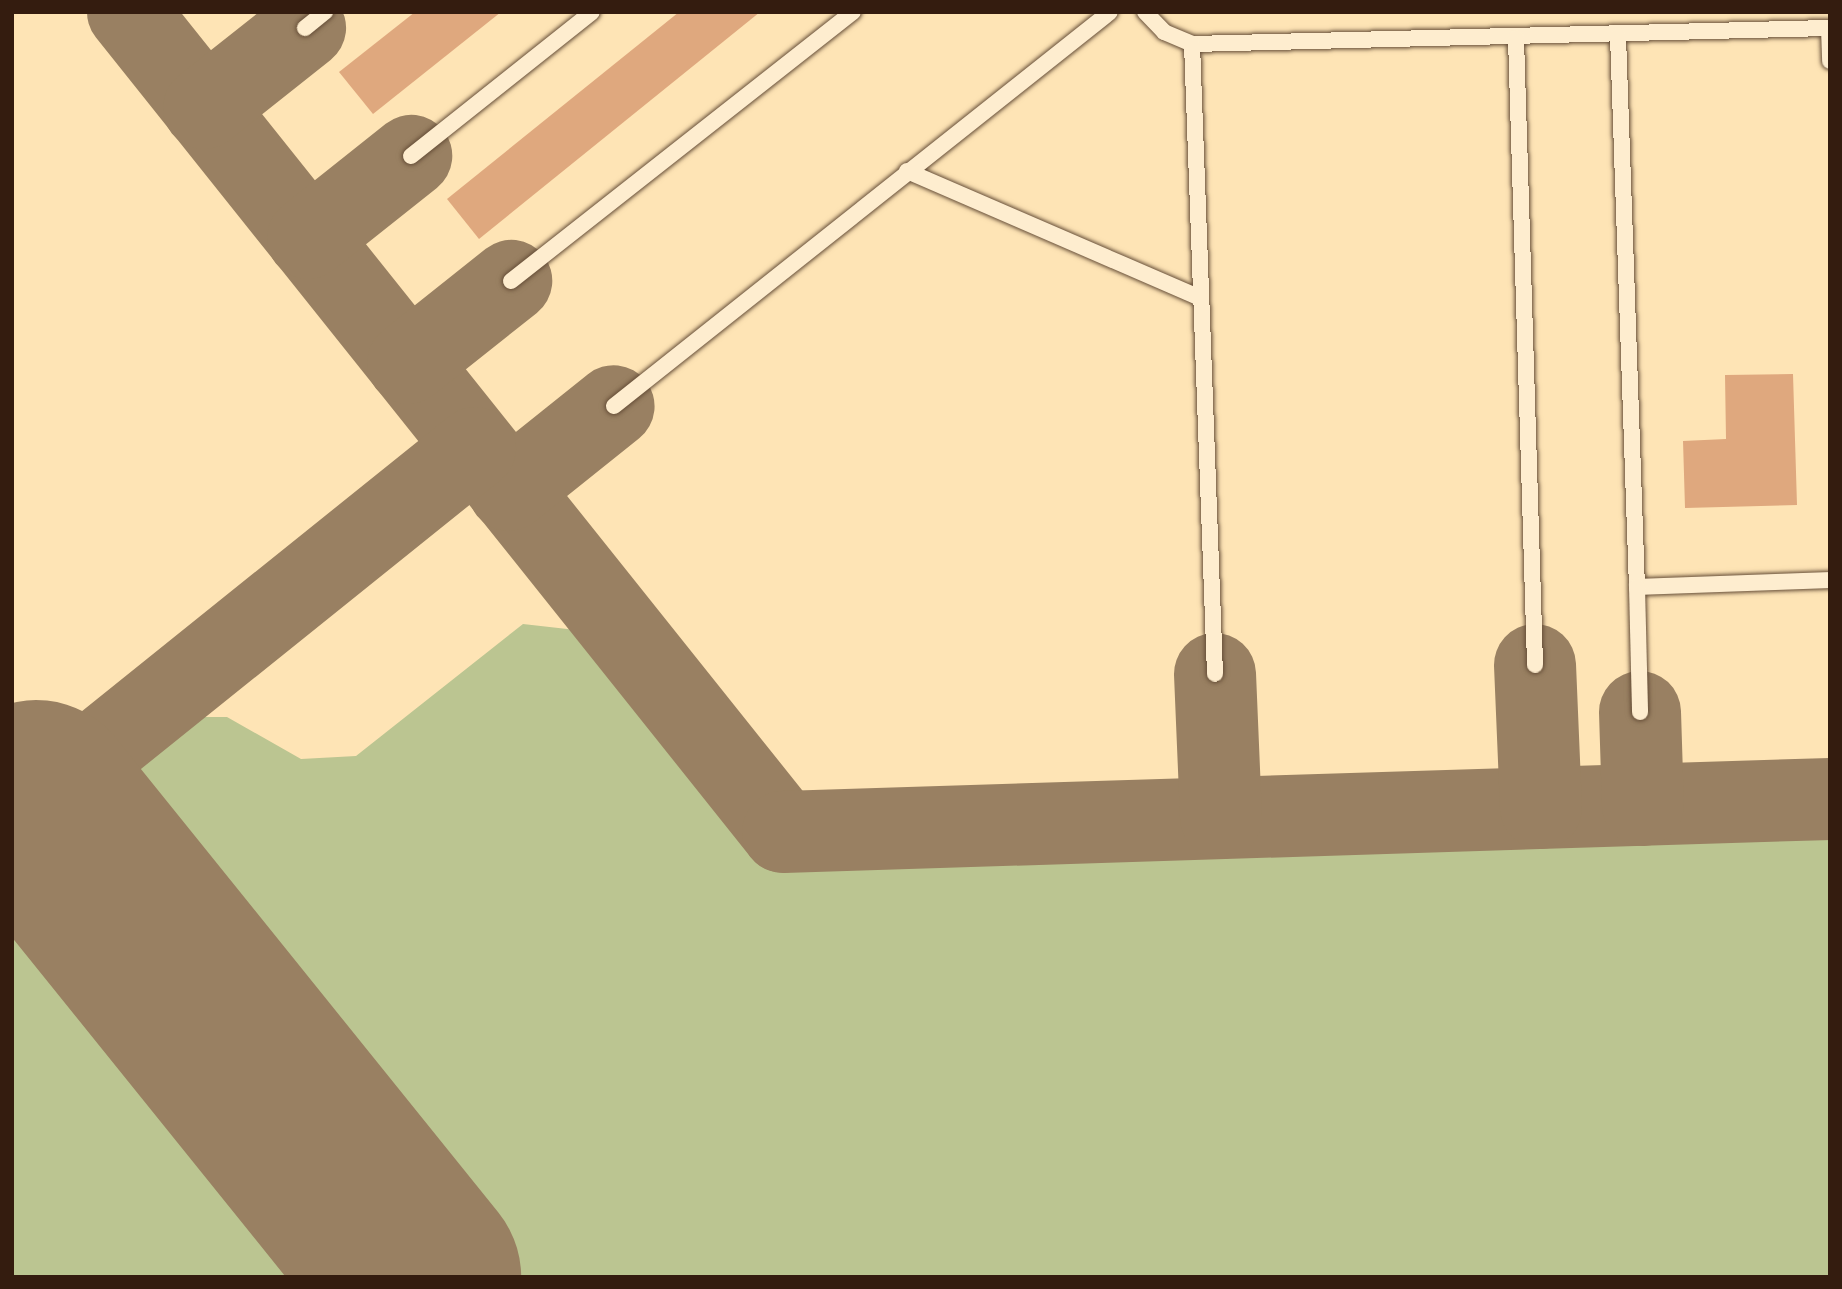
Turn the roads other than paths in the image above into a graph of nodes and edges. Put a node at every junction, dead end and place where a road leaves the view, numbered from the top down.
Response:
1 (325, 12) edge
2 (592, 12) edge
3 (853, 12) edge
4 (1110, 12) edge
5 (1145, 12) edge
6 (305, 28) dead end
7 (1829, 28) edge
8 (1618, 36) junction
9 (1516, 38) junction
10 (1192, 44) junction
11 (1830, 61) edge
12 (411, 156) dead end
13 (906, 171) junction
14 (511, 281) dead end
15 (1201, 298) junction
16 (614, 406) dead end
17 (1830, 580) edge
18 (1637, 587) junction
19 (1535, 665) dead end
20 (1215, 674) dead end
21 (1640, 712) dead end

1 - 6 lane
2 - 12 lane
3 - 14 lane
4 - 13 lane
5 - 10 lane
7 - 8 lane
7 - 11 lane
8 - 9 lane
8 - 18 lane
9 - 10 lane
9 - 19 lane
10 - 15 lane
13 - 15 lane
13 - 16 lane
15 - 20 lane
17 - 18 lane
18 - 21 lane

